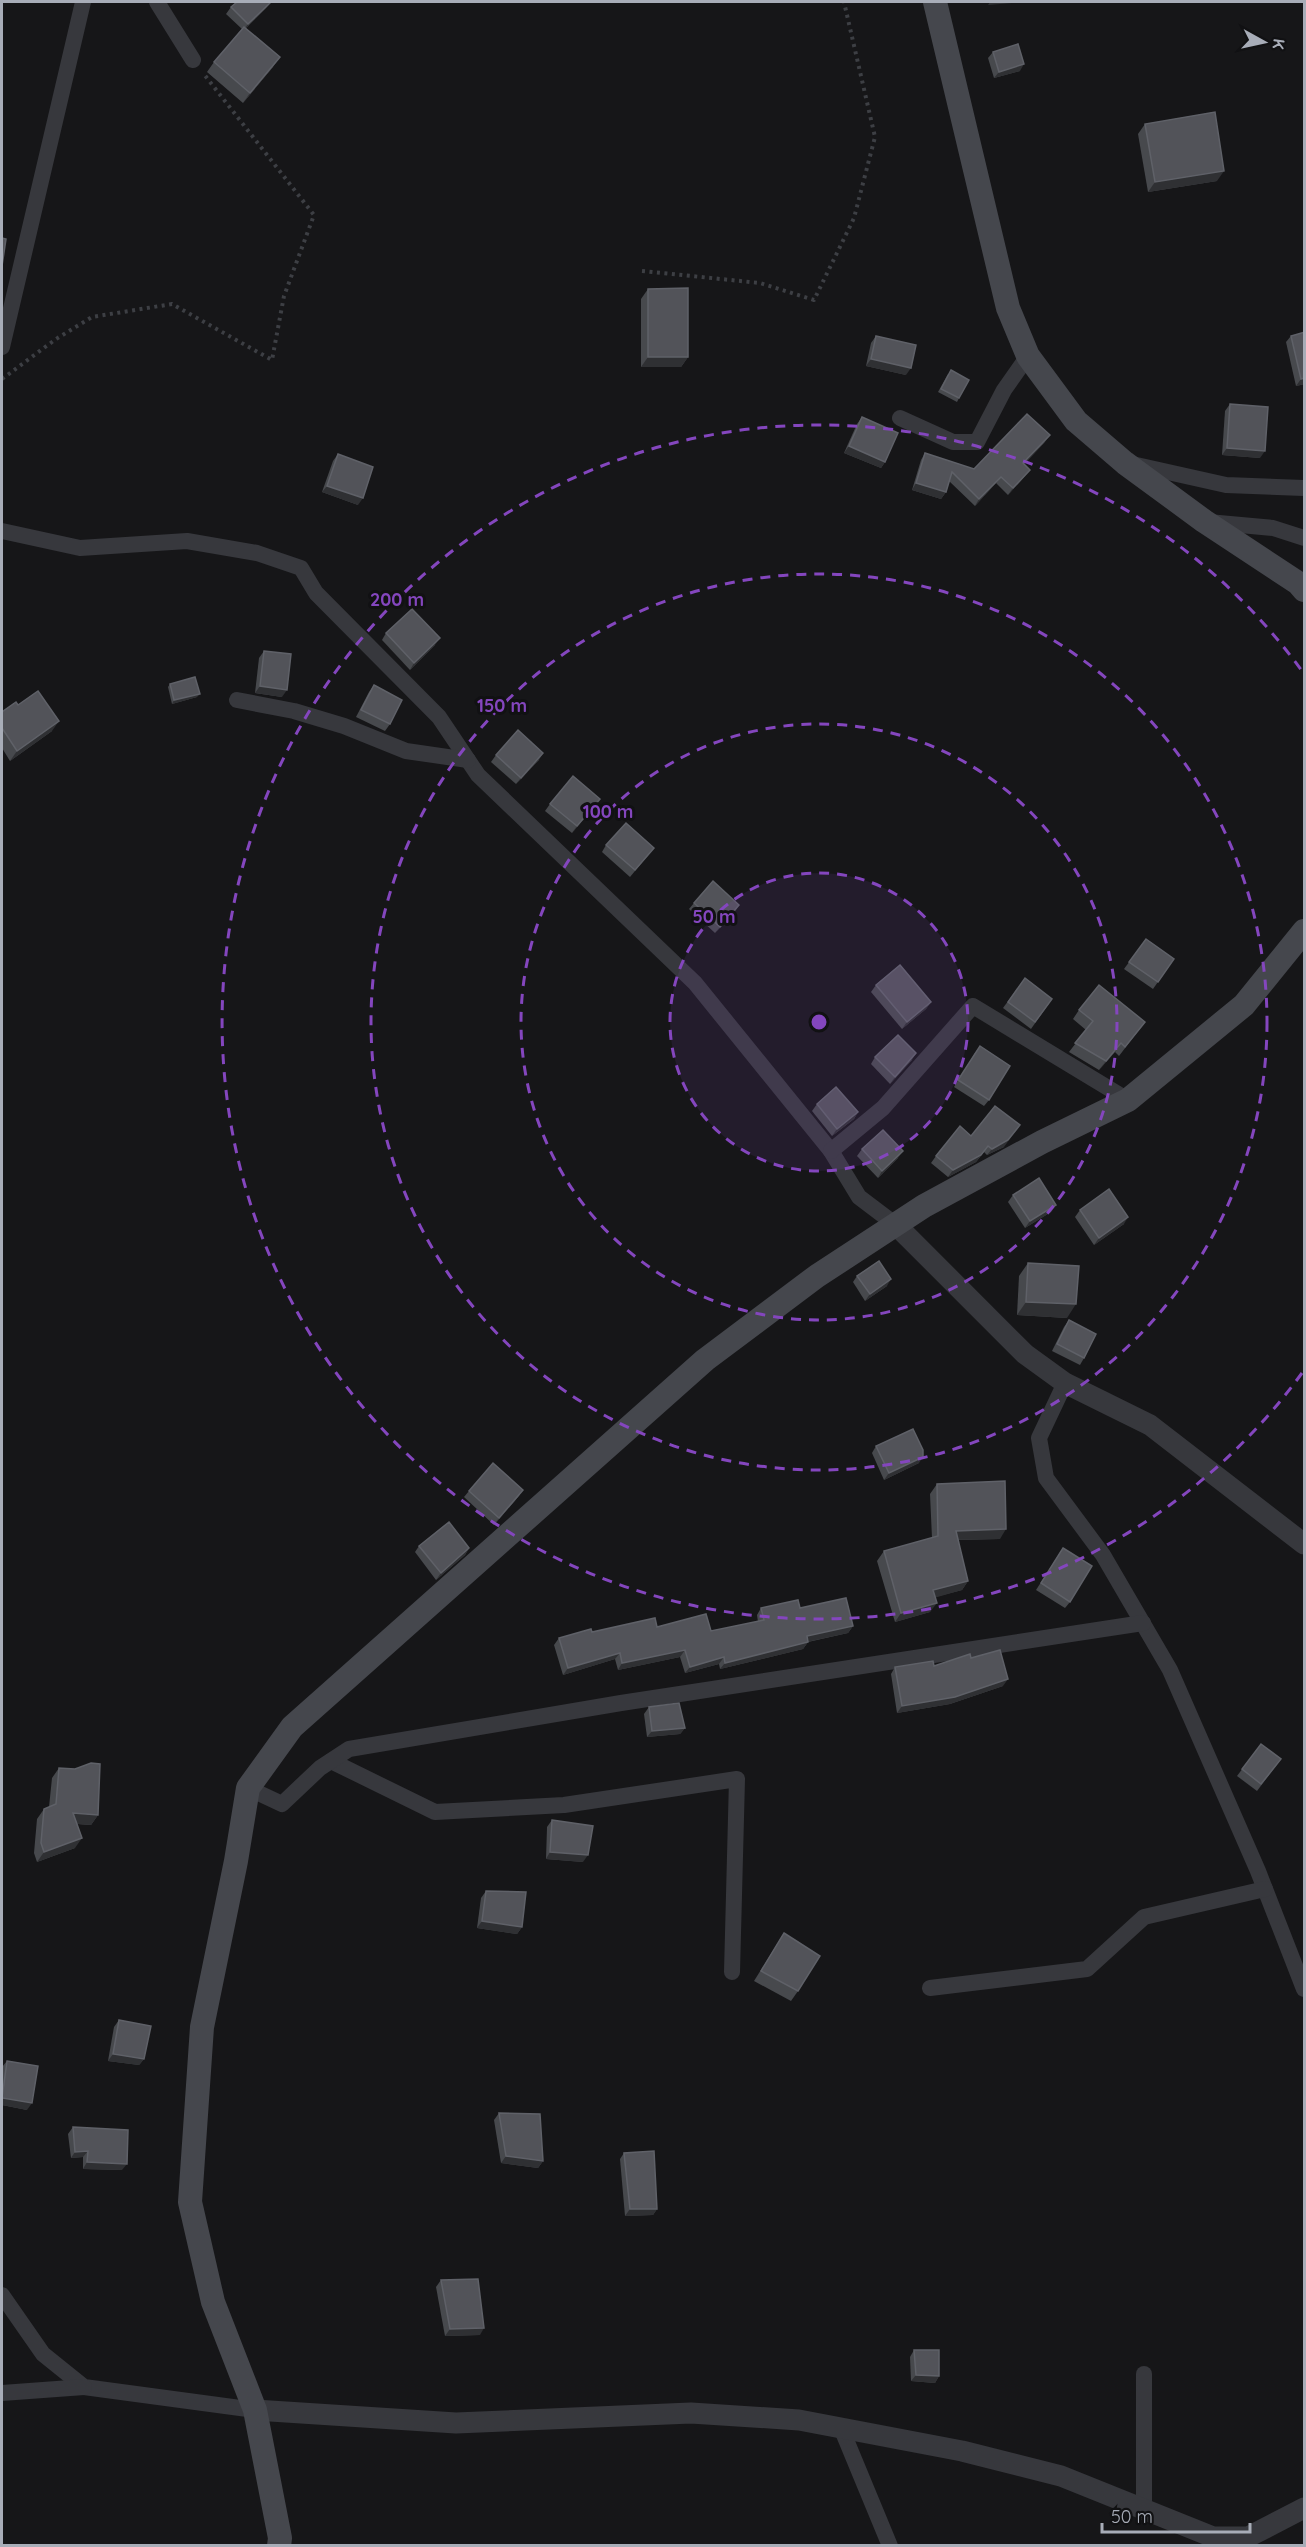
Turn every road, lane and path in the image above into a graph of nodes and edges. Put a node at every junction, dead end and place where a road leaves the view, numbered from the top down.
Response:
1 (82, 2) edge
2 (157, 2) edge
3 (844, 2) edge
4 (935, 2) edge
5 (193, 60) joint
6 (642, 271) dead end
7 (2, 347) edge
8 (1028, 356) junction
9 (2, 379) edge
10 (900, 418) dead end
11 (1125, 463) junction
12 (1305, 488) edge
13 (1204, 521) junction
14 (2, 531) edge
15 (1305, 538) edge
16 (1305, 590) edge
17 (237, 700) dead end
18 (468, 760) junction
19 (1305, 931) edge
20 (1128, 1100) junction
21 (831, 1150) junction
22 (896, 1225) junction
23 (1065, 1383) junction
24 (1305, 1544) edge
25 (1143, 1623) junction
26 (331, 1761) junction
27 (248, 1788) junction
28 (1265, 1889) junction
29 (732, 1972) dead end
30 (930, 1988) dead end
31 (1305, 1989) edge
32 (2, 2295) edge
33 (1144, 2374) dead end
34 (84, 2387) junction
35 (2, 2393) edge
36 (255, 2410) junction
37 (842, 2430) junction
38 (1305, 2508) edge
39 (1144, 2510) junction
40 (279, 2546) edge
41 (890, 2546) edge

1 - 7 street
2 - 5 street
3 - 6 path
4 - 8 main road
5 - 9 path
8 - 10 street
8 - 11 main road
11 - 12 street
11 - 13 main road
13 - 15 street
13 - 16 main road
14 - 18 street
17 - 18 street
18 - 21 street
19 - 20 main road
20 - 21 street
20 - 22 main road
21 - 22 street
22 - 23 street
22 - 27 main road
23 - 24 street
23 - 25 street
25 - 26 street
25 - 28 street
26 - 27 street
26 - 29 street
27 - 36 main road
28 - 30 street
28 - 31 street
32 - 34 street
33 - 39 street
34 - 35 street
34 - 36 street
36 - 37 street
36 - 40 main road
37 - 39 street
37 - 41 street
38 - 39 street

